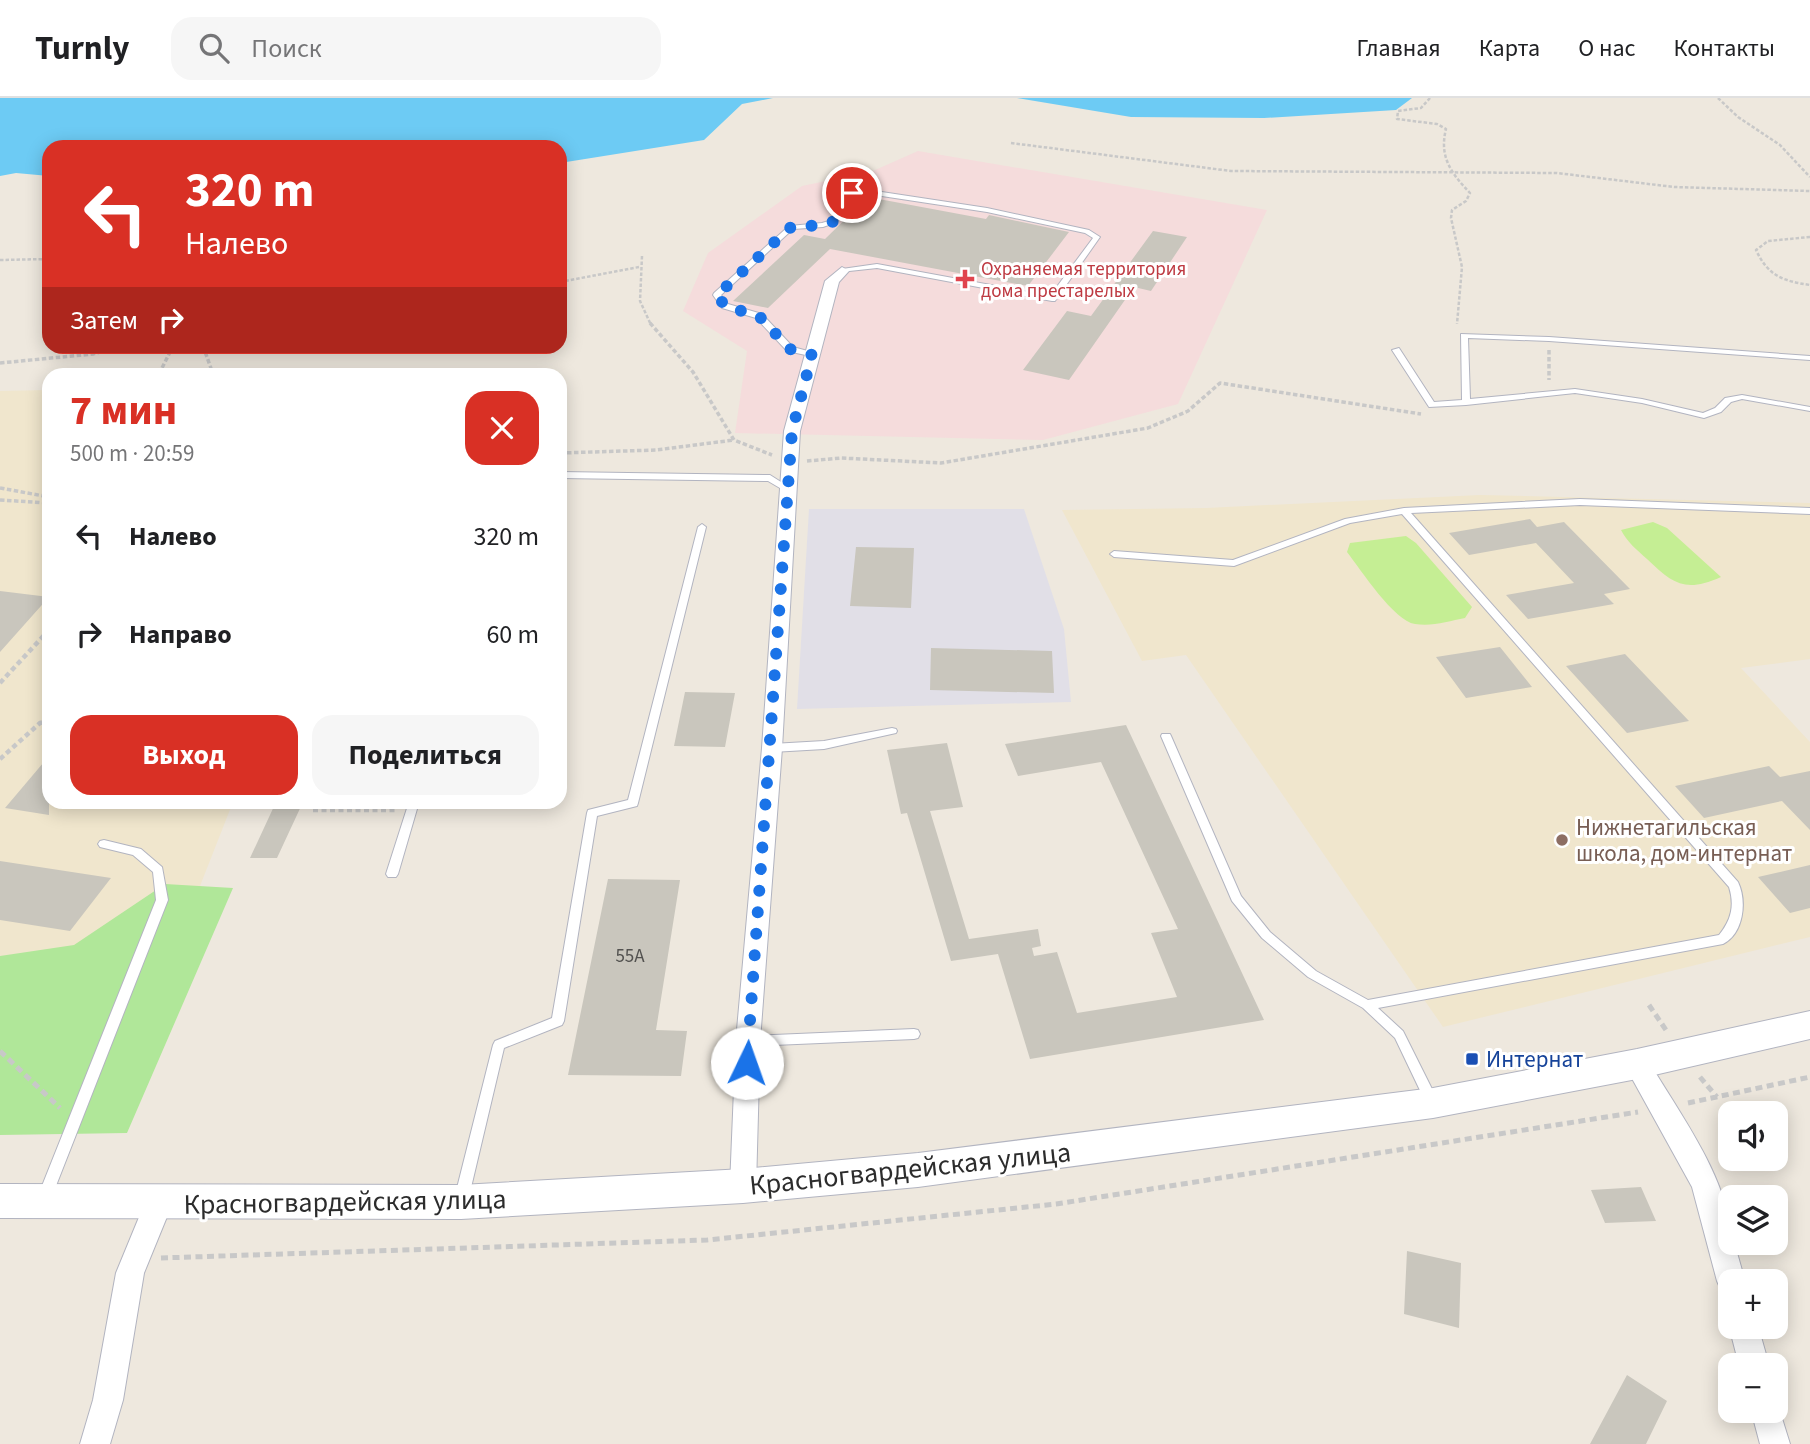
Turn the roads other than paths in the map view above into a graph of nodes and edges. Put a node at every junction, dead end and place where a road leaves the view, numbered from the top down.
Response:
1 (842, 271) joint
2 (1396, 350) dead end
3 (812, 355) junction
4 (1810, 358) edge
5 (1466, 403) junction
6 (1810, 409) edge
7 (567, 475) edge
8 (788, 489) junction
9 (1404, 510) junction
10 (1810, 511) edge
11 (702, 527) dead end
12 (1114, 554) dead end
13 (892, 731) dead end
14 (1166, 736) dead end
15 (772, 748) junction
16 (411, 809) edge
17 (104, 844) dead end
18 (391, 874) dead end
19 (1367, 1005) junction
20 (1810, 1025) edge
21 (914, 1034) dead end
22 (748, 1041) junction
23 (1637, 1064) junction
24 (1433, 1103) junction
25 (743, 1186) junction
26 (0, 1201) edge
27 (43, 1202) junction
28 (159, 1202) junction
29 (461, 1202) junction
30 (1728, 1269) edge
31 (1769, 1423) edge
32 (95, 1444) edge
33 (1775, 1444) edge

1 - 3 street
1 - 3 lane
2 - 5 lane
3 - 8 street
4 - 5 lane
5 - 6 lane
7 - 8 lane
8 - 15 street
9 - 10 lane
9 - 12 lane
9 - 19 lane
11 - 29 lane
13 - 15 lane
14 - 19 lane
15 - 22 street
16 - 18 lane
17 - 27 lane
19 - 24 lane
20 - 23 main road, Красногвардейская улица
21 - 22 lane
22 - 25 street
23 - 24 main road, Красногвардейская улица
23 - 30 street
24 - 25 main road, Красногвардейская улица
25 - 29 main road, Красногвардейская улица
26 - 27 main road, Красногвардейская улица
27 - 28 main road, Красногвардейская улица
28 - 29 main road, Красногвардейская улица
28 - 32 street
31 - 33 street

